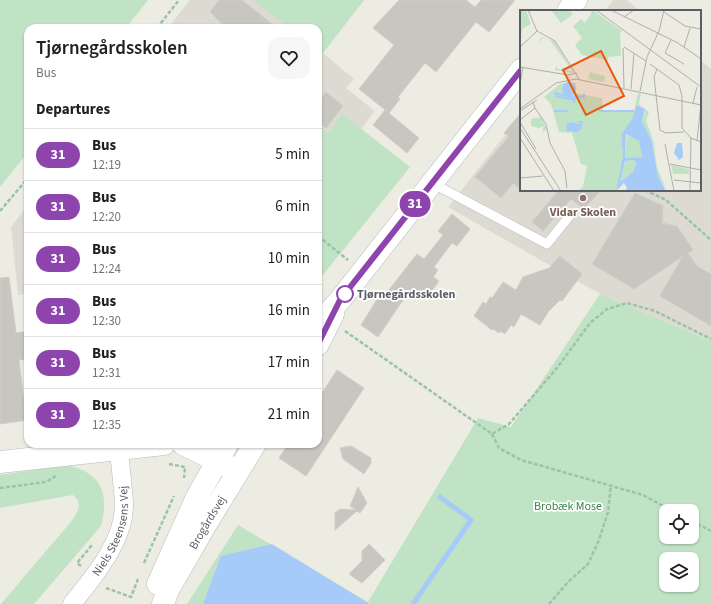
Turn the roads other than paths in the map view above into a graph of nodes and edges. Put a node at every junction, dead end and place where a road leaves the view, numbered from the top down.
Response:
1 (576, 0) edge
2 (569, 10) edge
3 (516, 80) edge
4 (432, 183) junction
5 (571, 214) dead end
6 (340, 300) junction
7 (322, 320) edge
8 (322, 336) edge
9 (119, 448) junction
10 (203, 448) edge
11 (252, 448) edge
12 (223, 452) edge
13 (164, 454) edge
14 (0, 462) edge
15 (238, 471) junction
16 (72, 604) edge
17 (150, 604) edge
18 (163, 604) edge

1 - 2 street
3 - 4 street
4 - 5 lane
4 - 6 street
6 - 7 street
6 - 8 street
9 - 13 street
9 - 14 street
9 - 16 street, Niels Steensens Vej
10 - 12 street
11 - 15 street, Brogårdsvej
12 - 15 street
12 - 17 street, Brogårdsvej
15 - 18 street, Brogårdsvej

